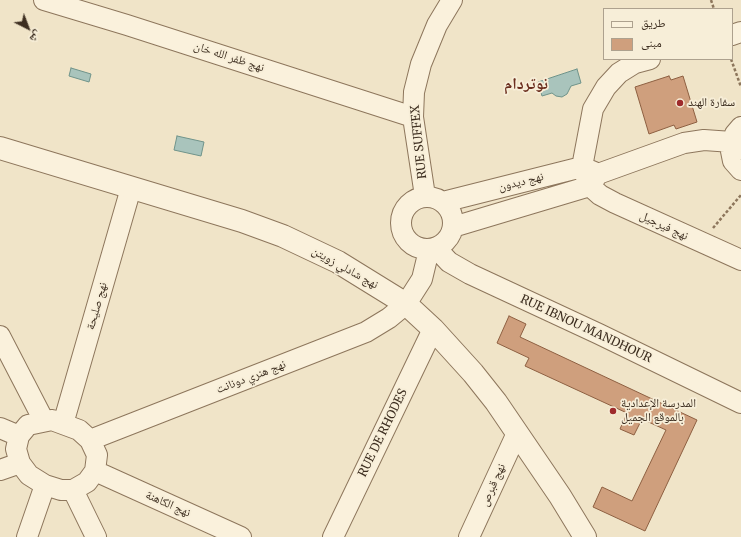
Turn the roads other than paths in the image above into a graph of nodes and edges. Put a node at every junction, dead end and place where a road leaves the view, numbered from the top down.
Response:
1 (44, 0) edge
2 (452, 0) edge
3 (647, 60) edge
4 (413, 117) junction
5 (736, 134) edge
6 (0, 148) edge
7 (741, 170) edge
8 (590, 176) junction
9 (131, 188) junction
10 (434, 199) junction
11 (453, 227) junction
12 (432, 249) junction
13 (741, 260) edge
14 (406, 304) junction
15 (433, 329) junction
16 (0, 336) edge
17 (741, 403) edge
18 (54, 422) junction
19 (0, 428) edge
20 (517, 432) junction
21 (19, 436) junction
22 (90, 440) junction
23 (20, 463) junction
24 (0, 470) edge
25 (95, 471) junction
26 (45, 485) junction
27 (73, 490) junction
28 (27, 537) edge
29 (96, 537) edge
30 (241, 537) edge
31 (333, 537) edge
32 (469, 537) edge
33 (585, 537) edge

1 - 4 street, نهج ظفر الله خان
2 - 4 street, RUE SUFFEX
3 - 8 street
4 - 10 street, RUE SUFFEX
5 - 7 street
5 - 8 street, نهج ديدون
6 - 9 street, نهج شادلي زويتن
8 - 10 street, نهج ديدون
8 - 11 street, نهج ديدون
8 - 13 street, نهج فيرجيل
9 - 14 street, نهج شادلي زويتن
9 - 18 street, نهج صليحة
10 - 11 street
10 - 12 street
11 - 12 street
12 - 14 street, نهج هنري دونانت
12 - 17 street, RUE IBNOU MANDHOUR
14 - 15 street, نهج شادلي زويتن
14 - 22 street, نهج هنري دونانت
15 - 20 street, نهج شادلي زويتن
15 - 31 street, RUE DE RHODES
16 - 18 street
18 - 21 street
18 - 22 street
19 - 21 street
20 - 32 street, نهج قبرص
20 - 33 street, نهج شادلي زويتن
21 - 23 street
22 - 25 street
23 - 24 street
23 - 26 street
25 - 27 street
25 - 30 street, نهج الكاهنة
26 - 27 street
26 - 28 street
27 - 29 street

